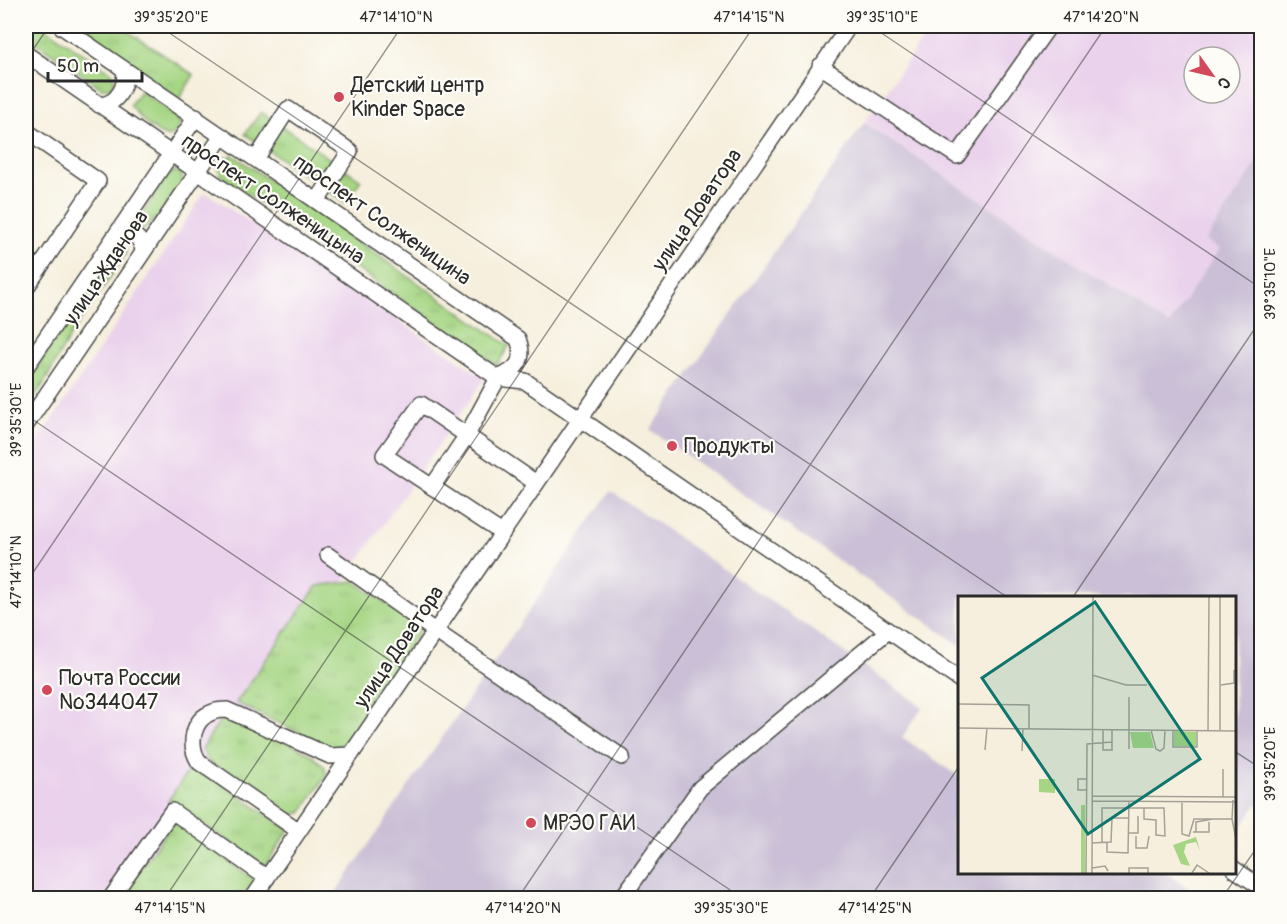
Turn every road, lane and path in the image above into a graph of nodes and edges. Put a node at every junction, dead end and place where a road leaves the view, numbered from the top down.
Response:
1 (61, 26) edge
2 (1049, 26) edge
3 (844, 27) edge
4 (26, 54) edge
5 (820, 66) junction
6 (124, 69) junction
7 (99, 105) junction
8 (196, 117) junction
9 (26, 131) edge
10 (222, 136) junction
11 (171, 155) junction
12 (256, 159) junction
13 (197, 173) junction
14 (317, 201) junction
15 (118, 234) junction
16 (143, 252) junction
17 (26, 288) edge
18 (522, 357) junction
19 (27, 360) edge
20 (498, 378) junction
21 (525, 381) junction
22 (579, 419) junction
23 (26, 425) edge
24 (467, 435) junction
25 (536, 483) junction
26 (432, 487) junction
27 (502, 533) junction
28 (328, 555) dead end
29 (435, 631) junction
30 (888, 631) junction
31 (958, 679) edge
32 (351, 755) junction
33 (622, 757) dead end
34 (299, 831) junction
35 (1236, 870) edge
36 (267, 878) junction
37 (1262, 888) edge
38 (111, 898) edge
39 (253, 898) edge
40 (622, 898) edge

1 - 6 street, проспект Солженицына
2 - 5 street
3 - 5 street, улица Доватора
4 - 7 street, проспект Солженицына
5 - 22 street, улица Доватора
6 - 7 street
6 - 8 street, проспект Солженицына
7 - 11 street, проспект Солженицына
8 - 10 street, проспект Солженицына
8 - 11 street, улица Жданова
9 - 17 street
10 - 12 street, проспект Солженицина
10 - 13 street, улица Жданова
11 - 13 street, проспект Солженицына
11 - 15 street, улица Жданова
12 - 14 street, проспект Солженицина
12 - 14 street
13 - 16 street, улица Жданова
13 - 20 street, проспект Солженицына
14 - 18 street, проспект Солженицина
15 - 16 street
15 - 19 street, улица Жданова
16 - 23 street, улица Жданова
18 - 20 street
18 - 21 street
20 - 21 street, проспект Солженицына
20 - 24 street
21 - 22 street, проспект Солженицына
22 - 25 street, улица Доватора
22 - 30 street
24 - 25 street
24 - 26 street
24 - 26 street
25 - 27 street, улица Доватора
26 - 27 street
27 - 29 street, улица Доватора
28 - 29 street
29 - 32 street, улица Доватора
29 - 33 street
30 - 31 street
30 - 40 street
32 - 34 street, улица Доватора
32 - 34 street
34 - 36 street, улица Доватора
35 - 37 street
36 - 38 street
36 - 39 street, улица Доватора

